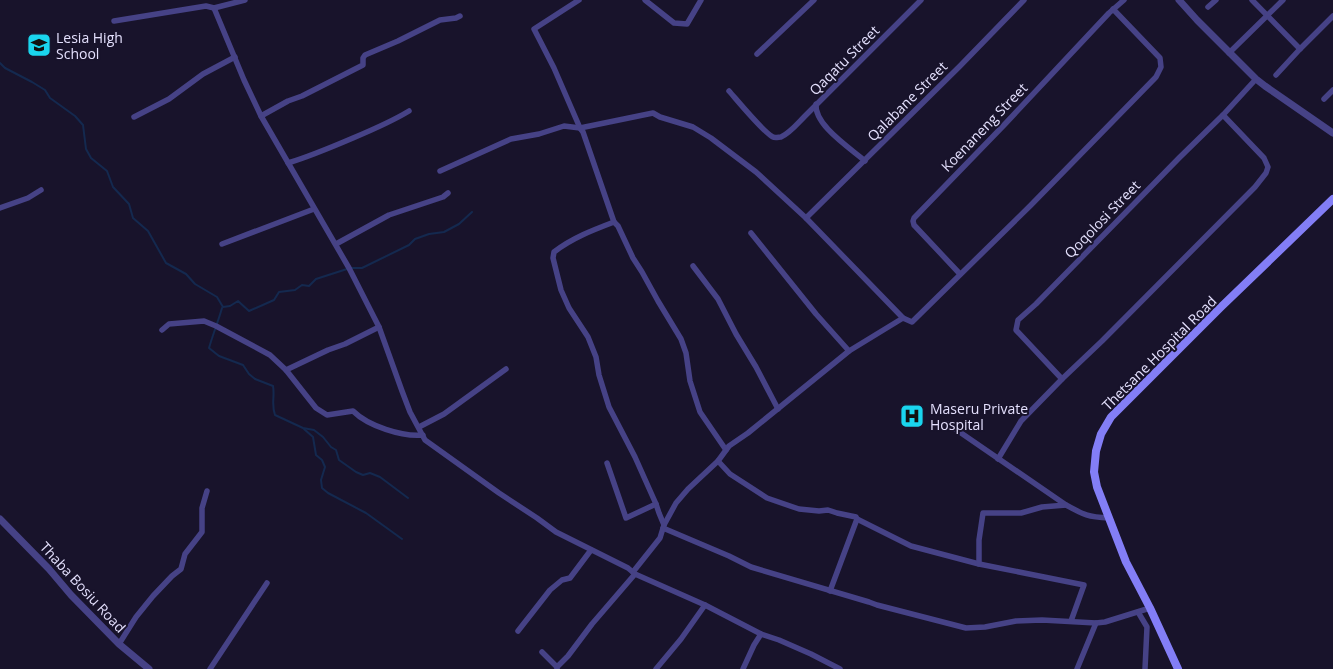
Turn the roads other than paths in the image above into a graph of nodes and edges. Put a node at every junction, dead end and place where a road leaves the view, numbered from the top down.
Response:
1 (245, 0) edge
2 (579, 0) edge
3 (645, 0) edge
4 (701, 0) edge
5 (814, 0) edge
6 (921, 0) edge
7 (1024, 0) edge
8 (1124, 0) edge
9 (1180, 0) edge
10 (1216, 0) edge
11 (1252, 0) edge
12 (1283, 0) edge
13 (206, 3) edge
14 (214, 8) junction
15 (1208, 8) dead end
16 (1113, 9) junction
17 (1267, 15) junction
18 (460, 16) dead end
19 (1333, 16) edge
20 (114, 21) dead end
21 (1300, 49) junction
22 (1229, 53) junction
23 (756, 54) dead end
24 (235, 57) junction
25 (1276, 75) dead end
26 (1256, 79) junction
27 (1333, 90) edge
28 (729, 91) dead end
29 (1324, 99) dead end
30 (816, 104) junction
31 (409, 111) dead end
32 (1223, 115) junction
33 (134, 116) dead end
34 (261, 116) junction
35 (580, 128) junction
36 (1333, 133) edge
37 (865, 161) junction
38 (288, 163) junction
39 (440, 171) dead end
40 (41, 190) dead end
41 (448, 193) dead end
42 (1333, 199) edge
43 (0, 208) edge
44 (314, 209) junction
45 (806, 218) junction
46 (614, 222) junction
47 (751, 233) dead end
48 (222, 244) dead end
49 (336, 244) junction
50 (694, 266) dead end
51 (960, 274) junction
52 (903, 318) junction
53 (379, 326) junction
54 (162, 330) dead end
55 (849, 351) junction
56 (506, 369) dead end
57 (286, 370) junction
58 (1062, 379) junction
59 (778, 409) junction
60 (948, 424) dead end
61 (419, 428) junction
62 (423, 436) junction
63 (726, 450) junction
64 (998, 459) junction
65 (718, 461) junction
66 (607, 463) dead end
67 (207, 491) dead end
68 (656, 504) junction
69 (1066, 505) junction
70 (1109, 518) junction
71 (857, 519) junction
72 (0, 520) edge
73 (664, 526) junction
74 (591, 550) junction
75 (979, 564) junction
76 (634, 573) junction
77 (267, 583) dead end
78 (830, 591) junction
79 (705, 605) junction
80 (1150, 608) junction
81 (1138, 612) junction
82 (1071, 621) junction
83 (1096, 623) junction
84 (518, 631) dead end
85 (761, 634) junction
86 (119, 644) junction
87 (542, 652) dead end
88 (557, 668) edge
89 (149, 669) edge
90 (210, 669) edge
91 (656, 669) edge
92 (743, 669) edge
93 (840, 669) edge
94 (1077, 669) edge
95 (1145, 669) edge
96 (1178, 669) edge

1 - 14 street
2 - 35 street
3 - 4 street
5 - 23 street
6 - 30 street, Qaqatu Street
7 - 37 street, Qalabane Street
8 - 16 street, Koenaneng Street
9 - 22 street
10 - 15 street
11 - 17 street
12 - 17 street
13 - 14 street
13 - 20 street
14 - 24 street
16 - 51 street, Koenaneng Street
16 - 51 street
17 - 21 street
17 - 22 street
18 - 34 street
19 - 21 street
21 - 25 street
22 - 26 street
24 - 33 street
24 - 34 street
26 - 32 street, Qoqolosi Street
26 - 36 street
27 - 29 street
28 - 30 street
30 - 37 street, Qaqatu Street
31 - 38 street
32 - 58 street
32 - 58 street, Qoqolosi Street
34 - 38 street
35 - 39 street
35 - 45 street
35 - 46 street
37 - 45 street, Qalabane Street
38 - 44 street
40 - 43 street
41 - 49 street
42 - 70 main road, Thetsane Hospital Road
44 - 48 street
44 - 49 street
45 - 52 street
46 - 63 street
46 - 68 street
47 - 55 street
49 - 53 street
50 - 59 street
51 - 52 street
52 - 55 street
53 - 57 street
53 - 61 street
54 - 57 street
55 - 59 street
56 - 61 street
57 - 62 street
58 - 64 street
59 - 63 street
60 - 64 street
61 - 62 street
62 - 74 street
63 - 65 street
64 - 69 street
65 - 71 street
65 - 73 street
66 - 68 street
67 - 86 street
68 - 73 street
69 - 70 street
69 - 75 street
70 - 80 main road, Thetsane Hospital Road
71 - 75 street
71 - 78 street
72 - 86 street, Thaba Bosiu Road
73 - 76 street
73 - 78 street
74 - 76 street
74 - 84 street
75 - 82 street
76 - 79 street
76 - 88 street
77 - 90 street
78 - 82 street
79 - 85 street
79 - 91 street
80 - 81 street
80 - 96 main road, Thetsane Hospital Road
81 - 83 street
81 - 95 street
82 - 83 street
83 - 94 street
85 - 92 street
85 - 93 street
86 - 89 street, Thaba Bosiu Road
87 - 88 street

